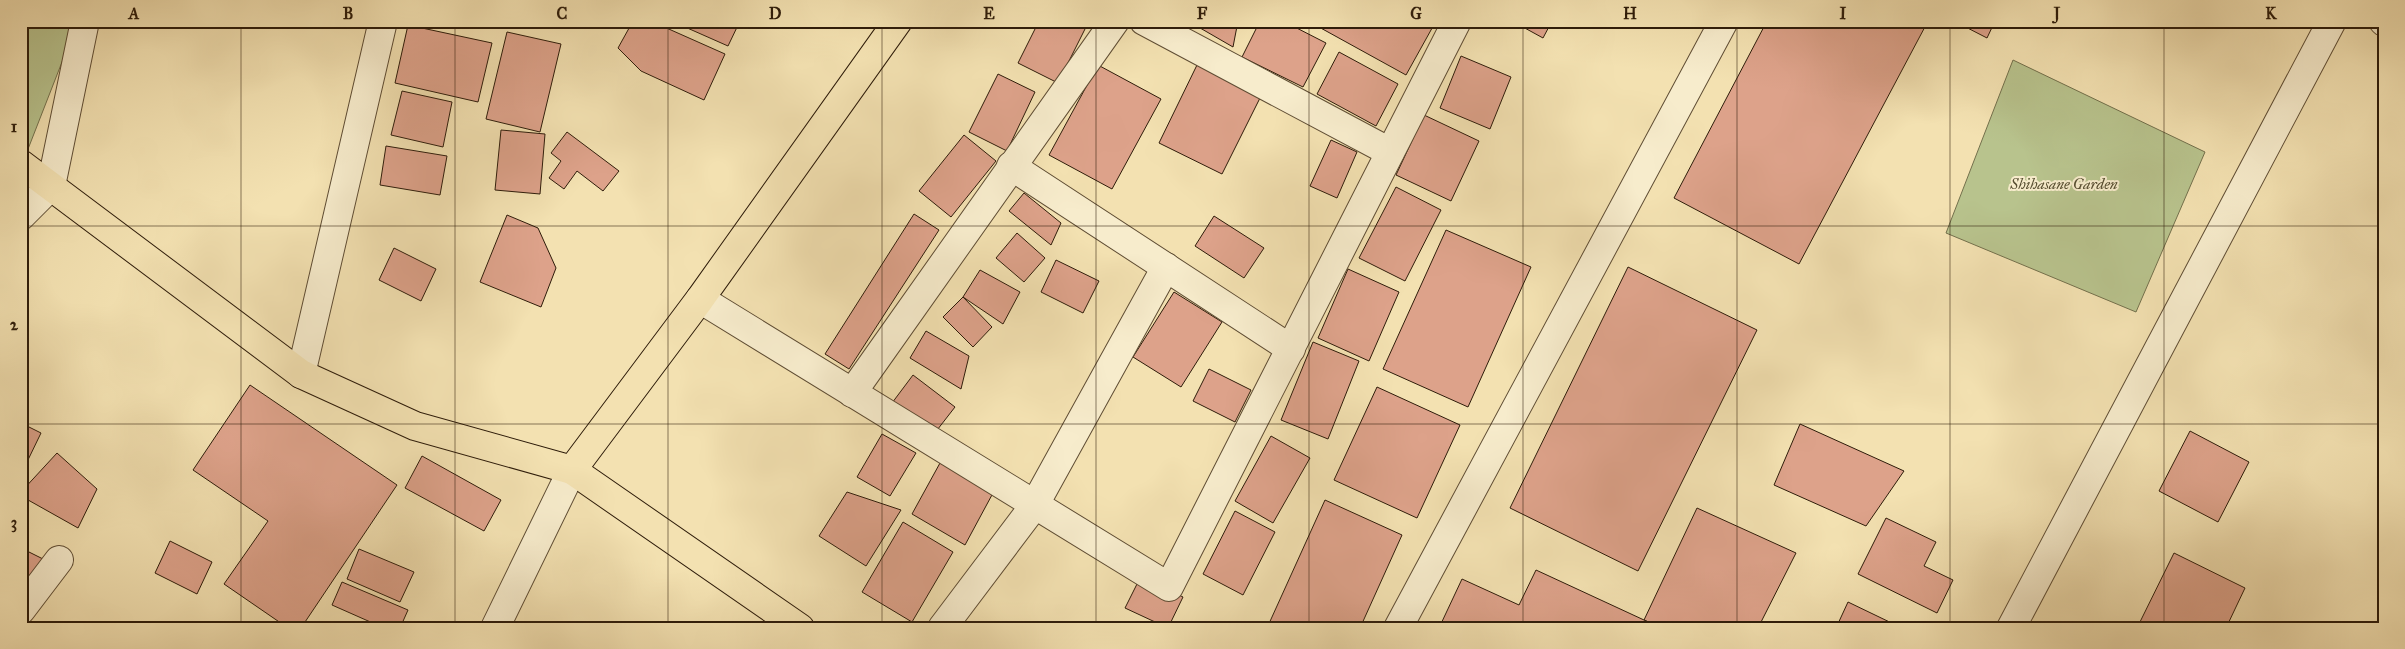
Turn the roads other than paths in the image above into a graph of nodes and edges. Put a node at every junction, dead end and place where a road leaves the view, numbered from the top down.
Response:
1 (85, 21) edge
2 (382, 21) edge
3 (898, 21) edge
4 (1114, 21) edge
5 (1144, 21) edge
6 (1457, 21) edge
7 (1724, 21) edge
8 (2332, 21) edge
9 (1390, 152) junction
10 (21, 164) edge
11 (1011, 166) junction
12 (51, 186) junction
13 (21, 216) edge
14 (1166, 267) junction
15 (700, 299) junction
16 (1290, 349) junction
17 (301, 374) junction
18 (852, 393) junction
19 (572, 470) junction
20 (1034, 506) junction
21 (59, 560) dead end
22 (21, 610) edge
23 (495, 628) edge
24 (800, 628) edge
25 (942, 628) edge
26 (1398, 628) edge
27 (2011, 628) edge

1 - 12 street
2 - 17 street
3 - 15 main road
4 - 11 street
5 - 9 street
6 - 9 street
7 - 26 street
8 - 27 street
9 - 16 street
10 - 12 main road
11 - 14 street
11 - 18 street
12 - 13 street
12 - 17 main road
14 - 16 street
14 - 20 street
15 - 18 street
15 - 19 main road
16 - 20 street
17 - 19 main road
18 - 20 street
19 - 23 street
19 - 24 main road
20 - 25 street
21 - 22 street

